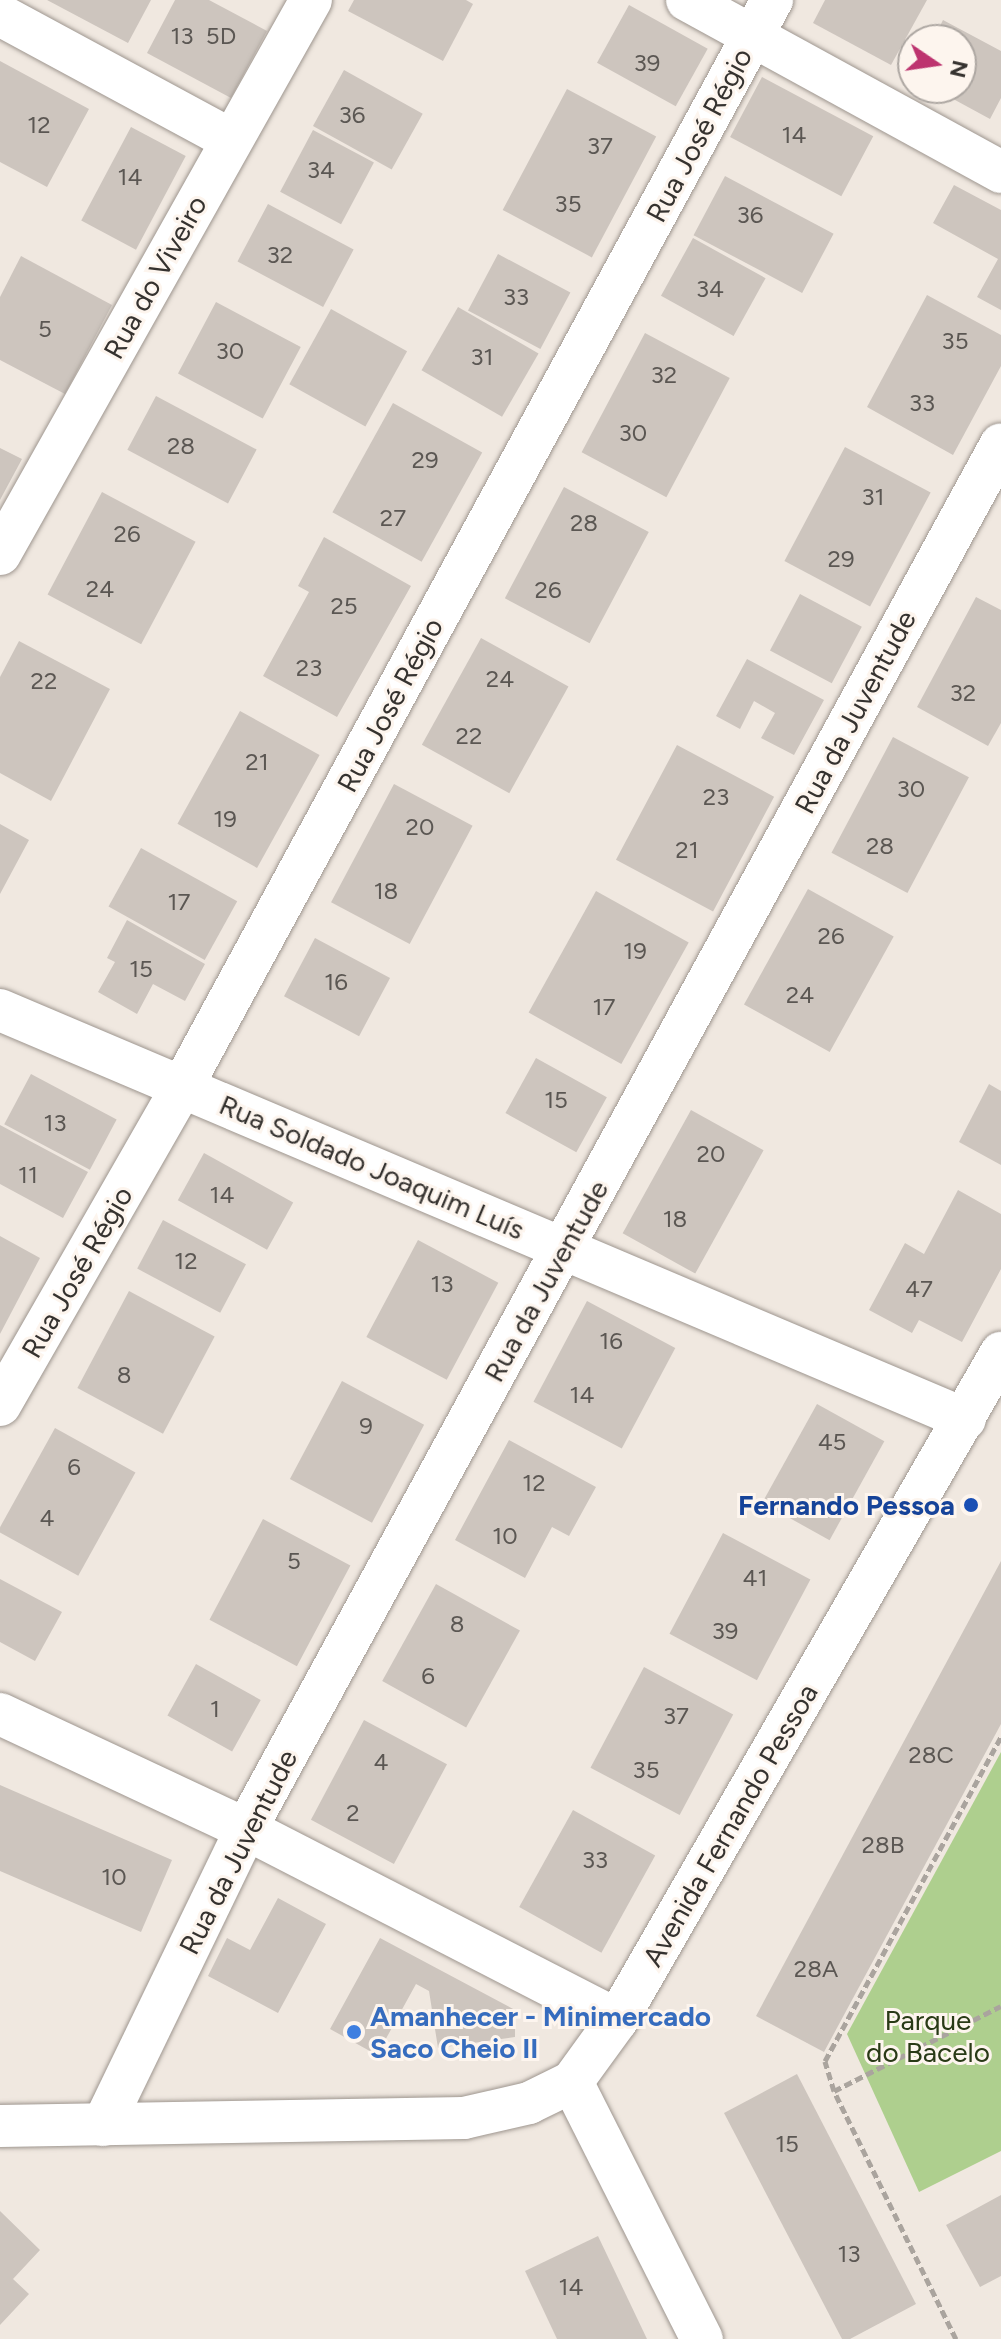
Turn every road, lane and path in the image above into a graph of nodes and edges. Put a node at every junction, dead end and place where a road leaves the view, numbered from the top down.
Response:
1 (311, 0) edge
2 (687, 0) edge
3 (0, 15) edge
4 (762, 18) edge
5 (231, 140) junction
6 (1001, 172) edge
7 (1001, 444) edge
8 (0, 554) edge
9 (0, 1010) edge
10 (182, 1087) junction
11 (564, 1249) junction
12 (1001, 1353) edge
13 (0, 1405) edge
14 (965, 1419) junction
15 (0, 1714) edge
16 (1001, 1737) edge
17 (246, 1829) junction
18 (1001, 2006) edge
19 (617, 2020) junction
20 (572, 2082) junction
21 (834, 2091) junction
22 (103, 2125) junction
23 (0, 2126) edge
24 (702, 2339) edge
25 (956, 2339) edge

1 - 5 street, Rua do Viveiro
2 - 4 street
3 - 5 street
4 - 6 street
4 - 10 street, Rua José Régio
5 - 8 street, Rua do Viveiro
7 - 11 street, Rua da Juventude
9 - 10 street, Rua Soldado Joaquim Luís
10 - 11 street, Rua Soldado Joaquim Luís
10 - 13 street, Rua José Régio
11 - 14 street, Rua Soldado Joaquim Luís
11 - 17 street, Rua da Juventude
12 - 14 street, Avenida Fernando Pessoa
14 - 19 street, Avenida Fernando Pessoa
15 - 17 street
16 - 21 path
17 - 19 street
17 - 22 street, Rua da Juventude
18 - 21 path
19 - 20 street, Avenida Fernando Pessoa
20 - 22 street, Avenida Fernando Pessoa
20 - 24 street
21 - 25 path
22 - 23 street, Avenida Fernando Pessoa

